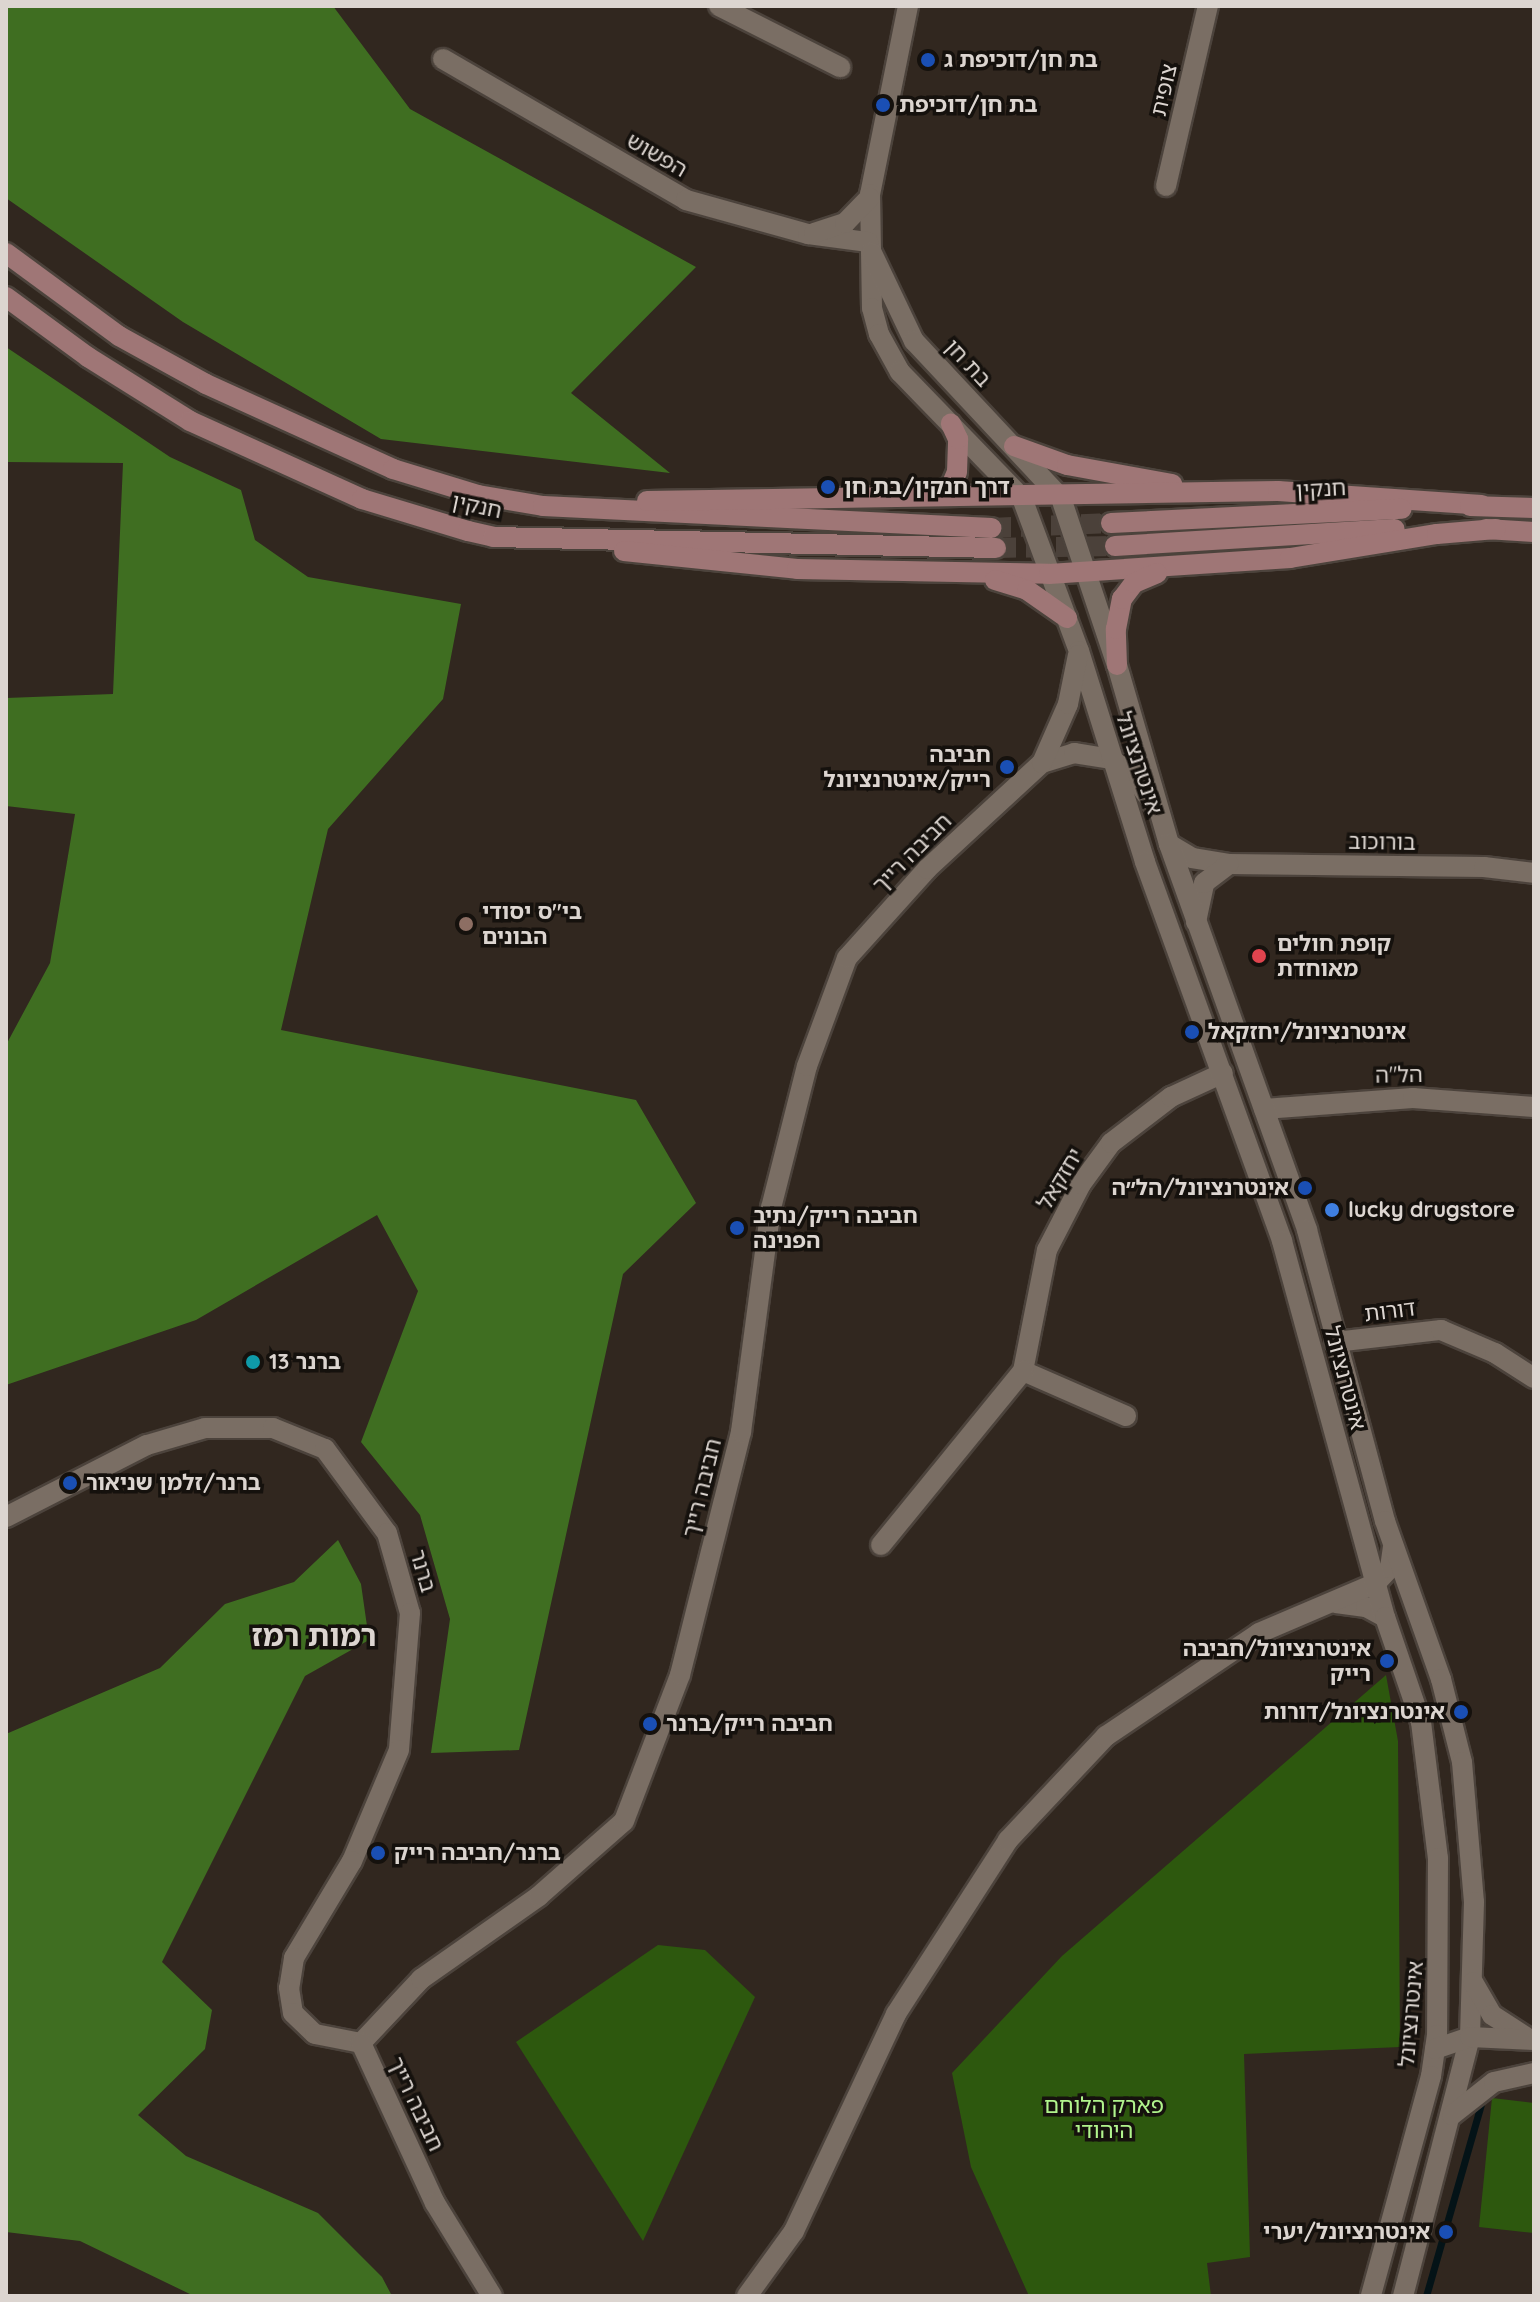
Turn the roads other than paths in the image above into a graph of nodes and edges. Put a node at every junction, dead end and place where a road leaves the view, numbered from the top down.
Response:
1 (719, 6) edge
2 (908, 6) edge
3 (1208, 6) edge
4 (443, 59) dead end
5 (840, 67) dead end
6 (1166, 186) dead end
7 (870, 194) junction
8 (808, 234) junction
9 (868, 242) junction
10 (6, 253) edge
11 (6, 297) edge
12 (951, 424) junction
13 (1014, 446) junction
14 (1236, 492) junction
15 (1022, 498) junction
16 (1061, 498) junction
17 (916, 499) junction
18 (1482, 505) junction
19 (543, 506) junction
20 (1534, 508) edge
21 (1111, 523) tunnel mouth
22 (1496, 529) junction
23 (1534, 532) edge
24 (493, 537) junction
25 (1115, 546) tunnel mouth
26 (1183, 566) junction
27 (1086, 572) junction
28 (967, 574) junction
29 (1049, 574) junction
30 (1067, 618) junction
31 (1079, 651) junction
32 (1117, 665) junction
33 (1111, 759) junction
34 (1042, 763) junction
35 (1159, 814) junction
36 (1169, 844) junction
37 (1229, 864) junction
38 (1534, 873) edge
39 (1196, 922) junction
40 (1223, 1073) junction
41 (1534, 1107) edge
42 (1264, 1109) junction
43 (1335, 1342) junction
44 (1023, 1371) junction
45 (1534, 1378) edge
46 (1126, 1416) dead end
47 (6, 1517) edge
48 (881, 1545) dead end
49 (1393, 1547) junction
50 (1376, 1583) junction
51 (1328, 1603) junction
52 (1385, 1617) junction
53 (1472, 1979) junction
54 (1470, 2037) junction
55 (1534, 2040) edge
56 (361, 2043) junction
57 (1435, 2049) junction
58 (1465, 2066) junction
59 (1530, 2073) edge
60 (1452, 2115) junction
61 (492, 2296) edge
62 (747, 2296) edge
63 (1371, 2296) edge
64 (1403, 2296) edge

1 - 5 street
2 - 7 street, בת חן
3 - 6 street, צופית
4 - 8 street, הפשוש
7 - 8 street
7 - 9 street, בת חן
8 - 9 street, הפשוש
9 - 12 street, בת חן
9 - 13 street, בת חן
10 - 19 main road, חנקין
11 - 24 main road, חנקין
12 - 15 street, בת חן
12 - 17 main road
13 - 14 main road
13 - 16 street, בת חן
14 - 16 main road
14 - 18 main road
15 - 16 main road
15 - 17 main road
15 - 29 street, אינטרנציונל
16 - 27 street, אינטרנציונל
17 - 19 main road
18 - 20 main road, חנקין
18 - 21 main road, חנקין
19 - 24 main road, חנקין
22 - 23 main road, חנקין
22 - 25 main road, חנקין
22 - 26 main road
24 - 28 main road
26 - 27 main road
26 - 32 main road
27 - 29 main road
27 - 32 street, אינטרנציונל
28 - 29 main road
28 - 30 main road
29 - 30 street, אינטרנציונל
30 - 31 street, אינטרנציונל
31 - 33 street, אינטרנציונל
31 - 34 street
32 - 35 street, אינטרנציונל
33 - 34 street, חביבה רייך
33 - 35 street
33 - 40 street, אינטרנציונל
34 - 56 street, חביבה רייך
35 - 36 street, אינטרנציונל
36 - 37 street, בורוכוב
36 - 39 street, אינטרנציונל
37 - 38 street, בורוכוב
37 - 39 street
39 - 42 street, אינטרנציונל
40 - 44 street, יחזקאל
40 - 50 street, אינטרנציונל
41 - 42 street, הל"ה
42 - 43 street, אינטרנציונל
43 - 45 street, דורות
43 - 49 street, אינטרנציונל
44 - 46 street
44 - 48 street, יחזקאל
47 - 56 street, ברנר
49 - 50 street
49 - 53 street, אינטרנציונל
50 - 51 street
50 - 52 street, אינטרנציונל
51 - 52 street
51 - 62 street
52 - 57 street, אינטרנציונל
53 - 54 street, אינטרנציונל
53 - 55 street
54 - 55 street
54 - 57 street
54 - 58 street, אינטרנציונל
56 - 61 street, חביבה רייך
57 - 58 street
57 - 63 street, אינטרנציונל
58 - 59 street
58 - 60 street, אינטרנציונל
59 - 60 street
60 - 64 street, אינטרנציונל

